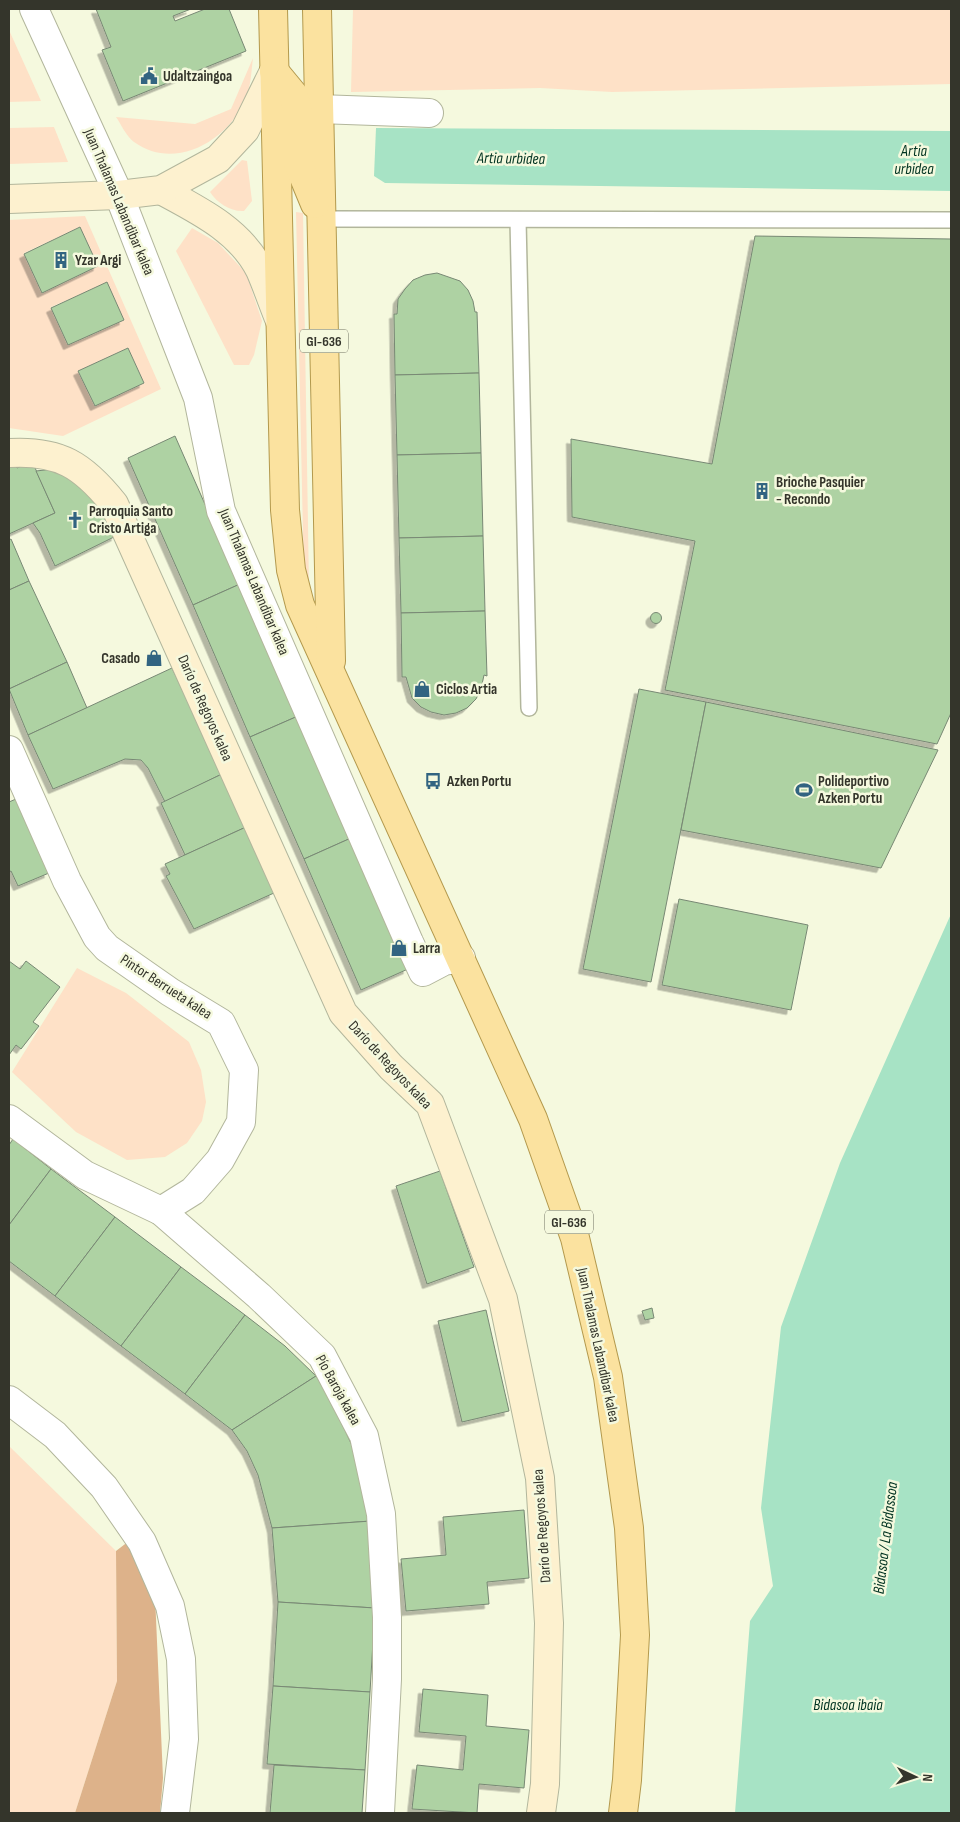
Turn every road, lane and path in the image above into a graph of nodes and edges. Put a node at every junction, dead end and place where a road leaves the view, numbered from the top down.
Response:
1 (34, 9) edge
2 (273, 9) edge
3 (317, 9) edge
4 (274, 71) junction
5 (319, 109) junction
6 (429, 113) dead end
7 (161, 190) junction
8 (119, 195) junction
9 (9, 199) edge
10 (321, 219) junction
11 (518, 220) junction
12 (951, 220) edge
13 (280, 321) junction
14 (9, 453) edge
15 (331, 673) junction
16 (529, 708) dead end
17 (9, 750) edge
18 (461, 958) junction
19 (9, 1119) edge
20 (161, 1211) junction
21 (9, 1400) edge
22 (175, 1813) edge
23 (380, 1813) edge
24 (542, 1813) edge
25 (623, 1813) edge

1 - 8 street, Juan Thalamas Labandibar kalea
2 - 4 main road, Juan Thalamas Labandibar kalea
3 - 5 main road, Juan Thalamas Labandibar kalea / GI-636
4 - 7 street
4 - 10 main road
4 - 13 main road, Juan Thalamas Labandibar kalea
5 - 6 street
5 - 10 main road, Juan Thalamas Labandibar kalea / GI-636
7 - 8 street
7 - 13 street
8 - 9 street
8 - 18 street, Juan Thalamas Labandibar kalea
10 - 11 lane
10 - 15 main road, Juan Thalamas Labandibar kalea / GI-636
11 - 12 lane
11 - 16 lane
13 - 15 main road, Juan Thalamas Labandibar kalea
14 - 24 street, Darío de Regoyos kalea
15 - 18 main road, Juan Thalamas Labandibar kalea / GI-636
17 - 20 street, Pintor Berrueta kalea
18 - 25 main road, Juan Thalamas Labandibar kalea / GI-636
19 - 20 street, Pío Baroja kalea
20 - 23 street, Pío Baroja kalea
21 - 22 street

